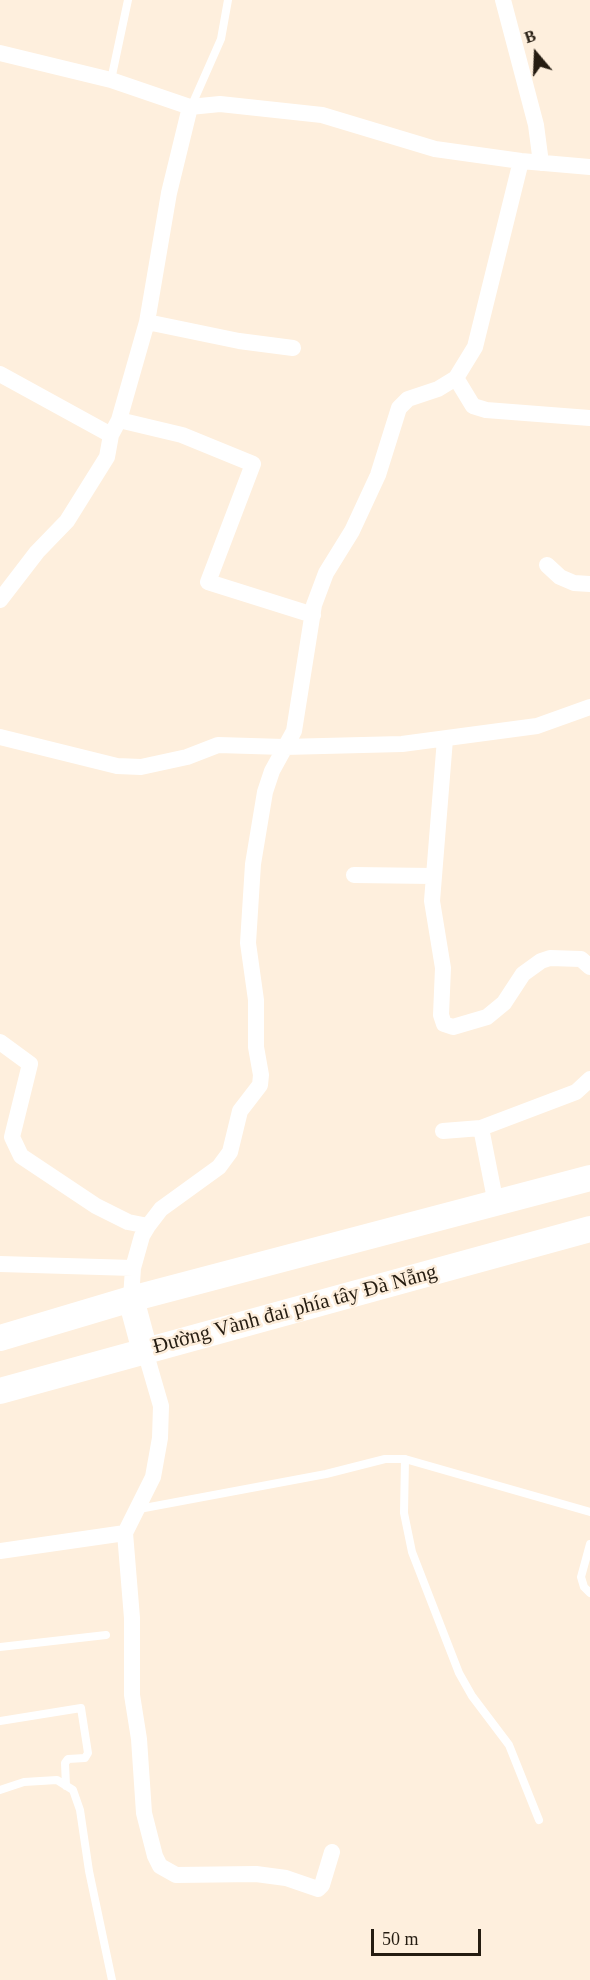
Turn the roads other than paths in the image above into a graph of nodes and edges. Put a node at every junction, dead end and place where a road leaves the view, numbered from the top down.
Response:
1 (128, 0) edge
2 (228, 0) edge
3 (503, 0) edge
4 (0, 53) edge
5 (111, 80) junction
6 (190, 107) junction
7 (521, 161) junction
8 (541, 163) junction
9 (590, 167) edge
10 (147, 322) junction
11 (293, 348) dead end
12 (0, 374) edge
13 (456, 378) junction
14 (590, 418) edge
15 (118, 420) junction
16 (111, 435) junction
17 (547, 565) dead end
18 (590, 584) edge
19 (0, 600) edge
20 (313, 615) junction
21 (590, 707) edge
22 (0, 737) edge
23 (445, 739) junction
24 (284, 747) junction
25 (354, 875) dead end
26 (433, 876) junction
27 (590, 967) edge
28 (0, 1042) edge
29 (590, 1079) edge
30 (481, 1128) junction
31 (443, 1131) dead end
32 (590, 1178) edge
33 (496, 1204) junction
34 (148, 1226) junction
35 (590, 1229) edge
36 (0, 1263) edge
37 (133, 1268) junction
38 (131, 1299) junction
39 (0, 1338) edge
40 (145, 1351) junction
41 (0, 1391) edge
42 (405, 1459) junction
43 (139, 1509) junction
44 (590, 1512) edge
45 (125, 1533) junction
46 (590, 1544) edge
47 (0, 1551) edge
48 (590, 1593) edge
49 (106, 1635) dead end
50 (0, 1647) edge
51 (0, 1721) edge
52 (66, 1786) junction
53 (0, 1790) edge
54 (539, 1820) dead end
55 (332, 1852) dead end
56 (112, 1980) edge

1 - 5 lane
2 - 6 lane
3 - 8 street
4 - 5 street
5 - 6 street
6 - 7 street
6 - 10 street
7 - 8 street
7 - 13 street
8 - 9 street
10 - 11 street
10 - 15 street
12 - 16 street
13 - 14 street
13 - 20 street
15 - 16 street
15 - 20 street
16 - 19 street
17 - 18 street
20 - 24 street
21 - 23 street
22 - 24 street
23 - 24 street
23 - 26 street
24 - 34 street
25 - 26 street
26 - 27 street
28 - 34 street
29 - 30 street
30 - 31 street
30 - 33 street
32 - 33 main road
33 - 38 main road
34 - 37 street
35 - 40 main road, Đường Vành đai phía tây Đà Nẵng
36 - 37 street
37 - 38 street
38 - 39 main road
38 - 40 main road
40 - 41 main road, Đường Vành đai phía tây Đà Nẵng
40 - 43 street
42 - 43 lane
42 - 44 lane
42 - 54 lane
43 - 45 street
45 - 47 street
45 - 55 street
46 - 48 lane
49 - 50 lane
51 - 52 lane
52 - 53 lane
52 - 56 lane

